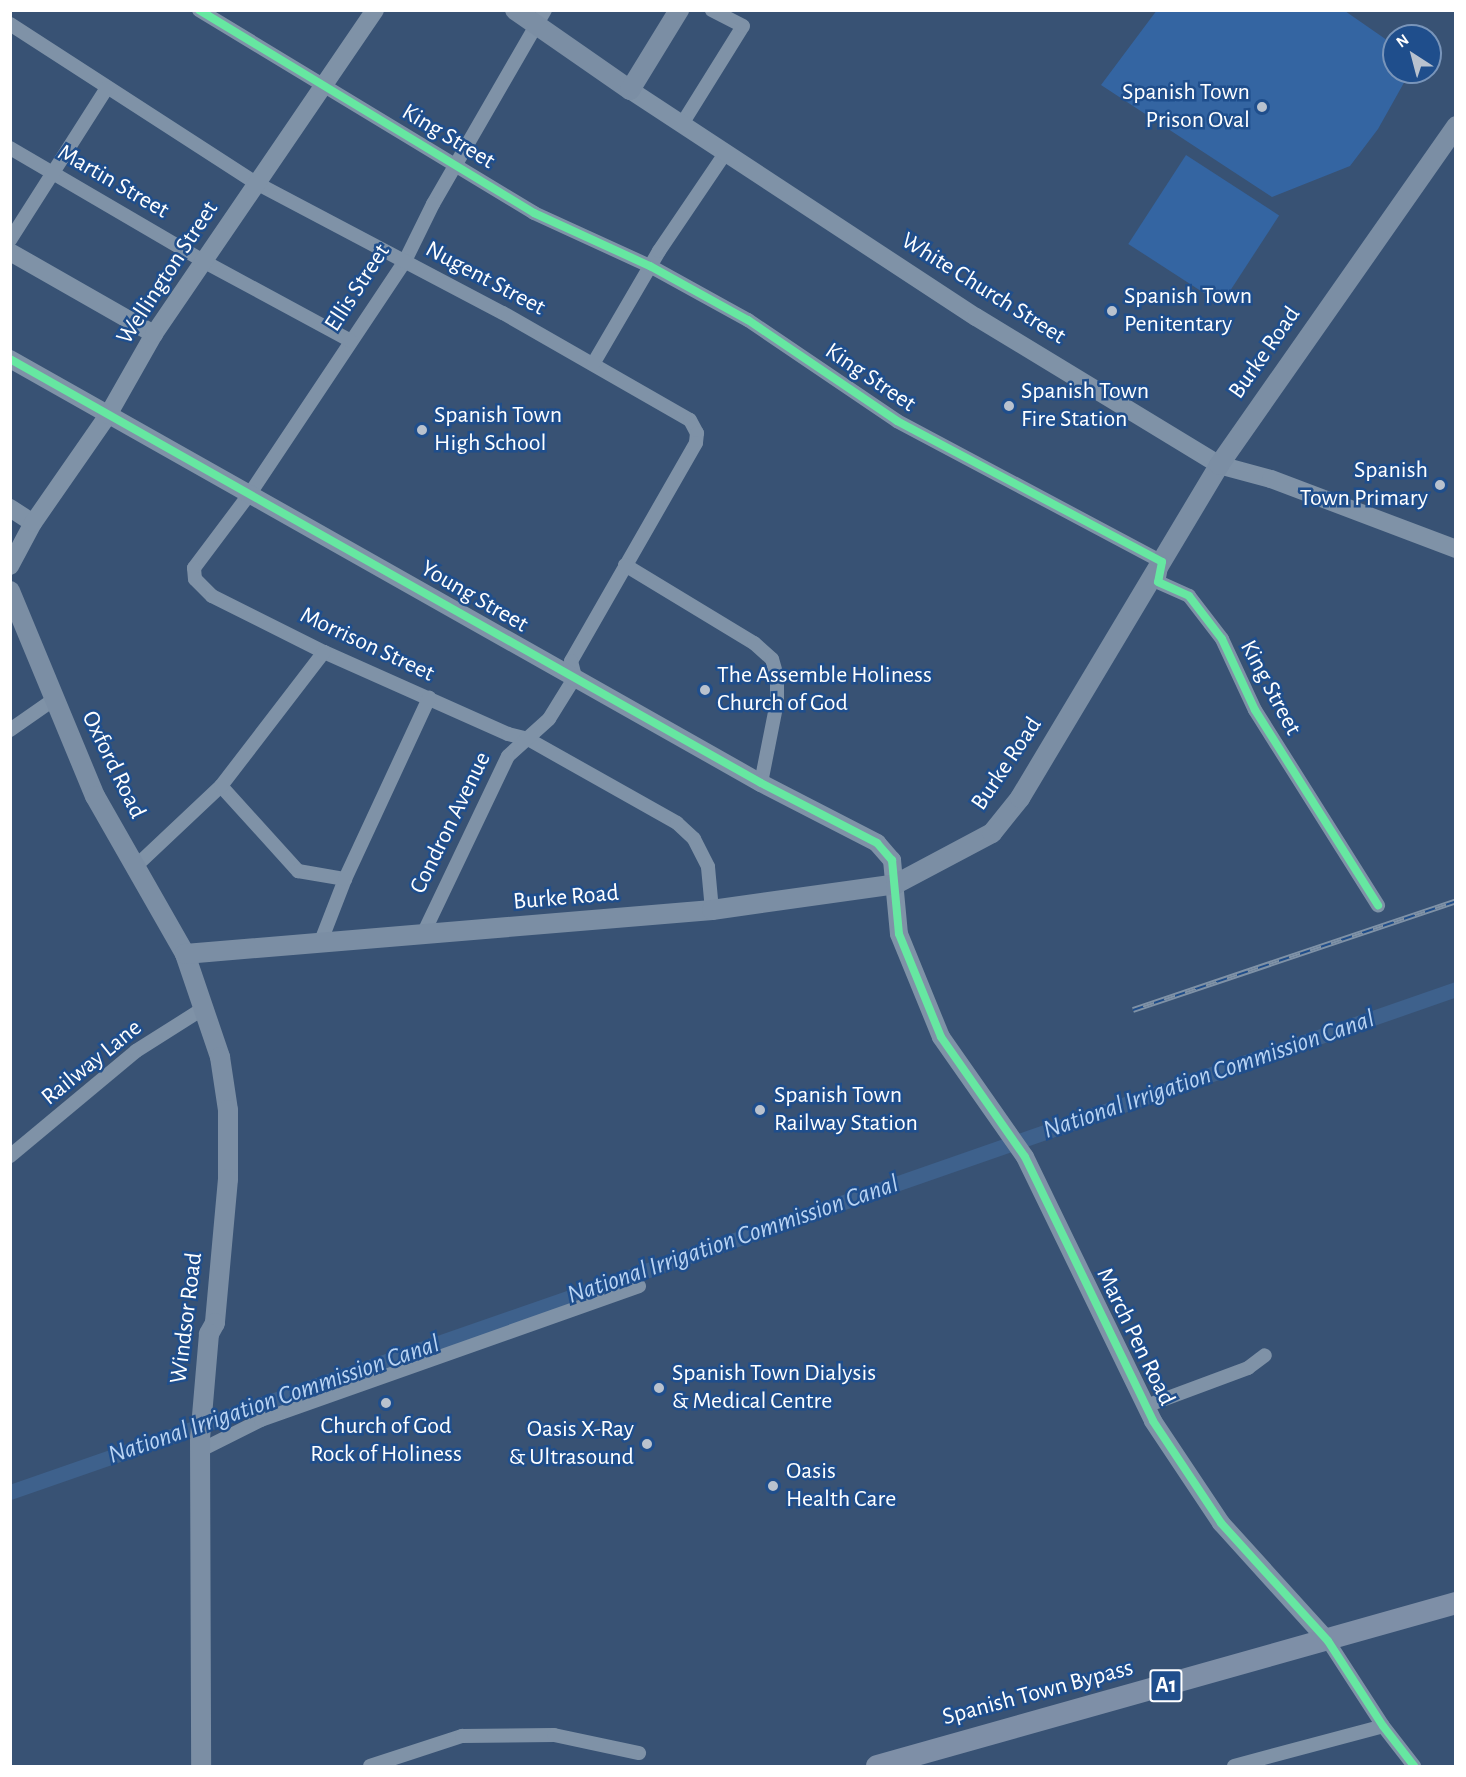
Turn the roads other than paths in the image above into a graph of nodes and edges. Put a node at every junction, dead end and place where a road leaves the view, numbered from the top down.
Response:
1 (199, 10) edge
2 (375, 10) edge
3 (515, 10) edge
4 (680, 10) edge
5 (712, 10) edge
6 (541, 17) edge
7 (10, 24) edge
8 (323, 86) junction
9 (108, 88) junction
10 (630, 90) junction
11 (682, 124) junction
12 (1455, 126) edge
13 (10, 148) edge
14 (726, 152) junction
15 (456, 164) junction
16 (52, 174) junction
17 (256, 183) junction
18 (10, 240) edge
19 (10, 252) edge
20 (203, 261) junction
21 (405, 261) junction
22 (650, 266) junction
23 (154, 334) junction
24 (351, 341) junction
25 (10, 359) edge
26 (593, 364) junction
27 (108, 415) junction
28 (1219, 465) junction
29 (251, 492) junction
30 (10, 508) edge
31 (33, 523) junction
32 (1455, 549) edge
33 (1162, 562) junction
34 (625, 565) junction
35 (10, 566) edge
36 (195, 579) joint
37 (10, 591) edge
38 (324, 652) junction
39 (575, 677) junction
40 (429, 698) junction
41 (53, 700) junction
42 (10, 730) edge
43 (528, 739) junction
44 (760, 783) junction
45 (221, 786) junction
46 (136, 866) junction
47 (345, 879) junction
48 (896, 884) junction
49 (1378, 905) dead end
50 (712, 910) junction
51 (423, 934) junction
52 (321, 941) junction
53 (185, 954) junction
54 (204, 1008) junction
55 (10, 1156) edge
56 (639, 1286) dead end
57 (1265, 1355) dead end
58 (1146, 1406) junction
59 (200, 1444) junction
60 (1455, 1603) edge
61 (1328, 1641) junction
62 (1383, 1726) junction
63 (639, 1754) dead end
64 (201, 1767) edge
65 (370, 1767) edge
66 (877, 1767) edge
67 (1234, 1767) edge
68 (1414, 1767) edge

1 - 8 street, King Street
2 - 8 street, Wellington Street
3 - 6 main road, White Church Street
4 - 10 main road
5 - 11 street
6 - 10 main road, White Church Street
6 - 15 street, Ellis Street
7 - 9 street, Nugent Street
8 - 15 street, King Street
8 - 17 street, Wellington Street
9 - 16 street
9 - 17 street, Nugent Street
10 - 11 street, White Church Street
11 - 14 street, White Church Street
12 - 28 main road, Burke Road
13 - 16 street, Martin Street
14 - 22 street
14 - 28 street, White Church Street
15 - 21 street, Ellis Street
15 - 22 street, King Street
16 - 18 street
16 - 20 street, Martin Street
17 - 20 street, Wellington Street
17 - 21 street, Nugent Street
19 - 23 street
20 - 23 street, Wellington Street
20 - 24 street, Martin Street
21 - 24 street, Ellis Street
21 - 26 street, Nugent Street
22 - 26 street
22 - 33 street, King Street
23 - 27 street, Wellington Street
24 - 29 street, Ellis Street
25 - 27 street, Young Street
26 - 34 street, Nugent Street
27 - 29 street, Young Street
27 - 31 street, Wellington Street
28 - 32 street, White Church Street
28 - 33 main road, Burke Road
29 - 36 street, Ellis Street
29 - 39 street, Young Street
30 - 31 street
31 - 35 street, Wellington Street
33 - 48 main road, Burke Road
33 - 49 street, King Street
34 - 39 street, Nugent Street
34 - 44 street
36 - 38 street, Morrison Street
37 - 41 main road, Oxford Road
38 - 40 street, Morrison Street
38 - 45 street
39 - 43 street
39 - 44 street, Young Street
40 - 43 street, Morrison Street
40 - 47 street
41 - 42 street
41 - 46 main road, Oxford Road
43 - 50 street, Morrison Street
43 - 51 street, Condron Avenue
44 - 48 street, Young Street
45 - 46 street
45 - 47 street
46 - 53 main road, Oxford Road
47 - 52 street
48 - 50 main road, Burke Road
48 - 58 street, March Pen Road
50 - 51 main road, Burke Road
51 - 52 main road, Burke Road
52 - 53 main road, Burke Road
53 - 54 main road, Windsor Road
54 - 55 street, Railway Lane
54 - 59 main road, Windsor Road
56 - 59 street
57 - 58 street
58 - 61 street, March Pen Road
59 - 64 main road, Windsor Road
60 - 61 main road, Spanish Town Bypass / A1
61 - 62 street, March Pen Road
61 - 66 main road, Spanish Town Bypass / A1
62 - 67 street
62 - 68 street, March Pen Road
63 - 65 street

